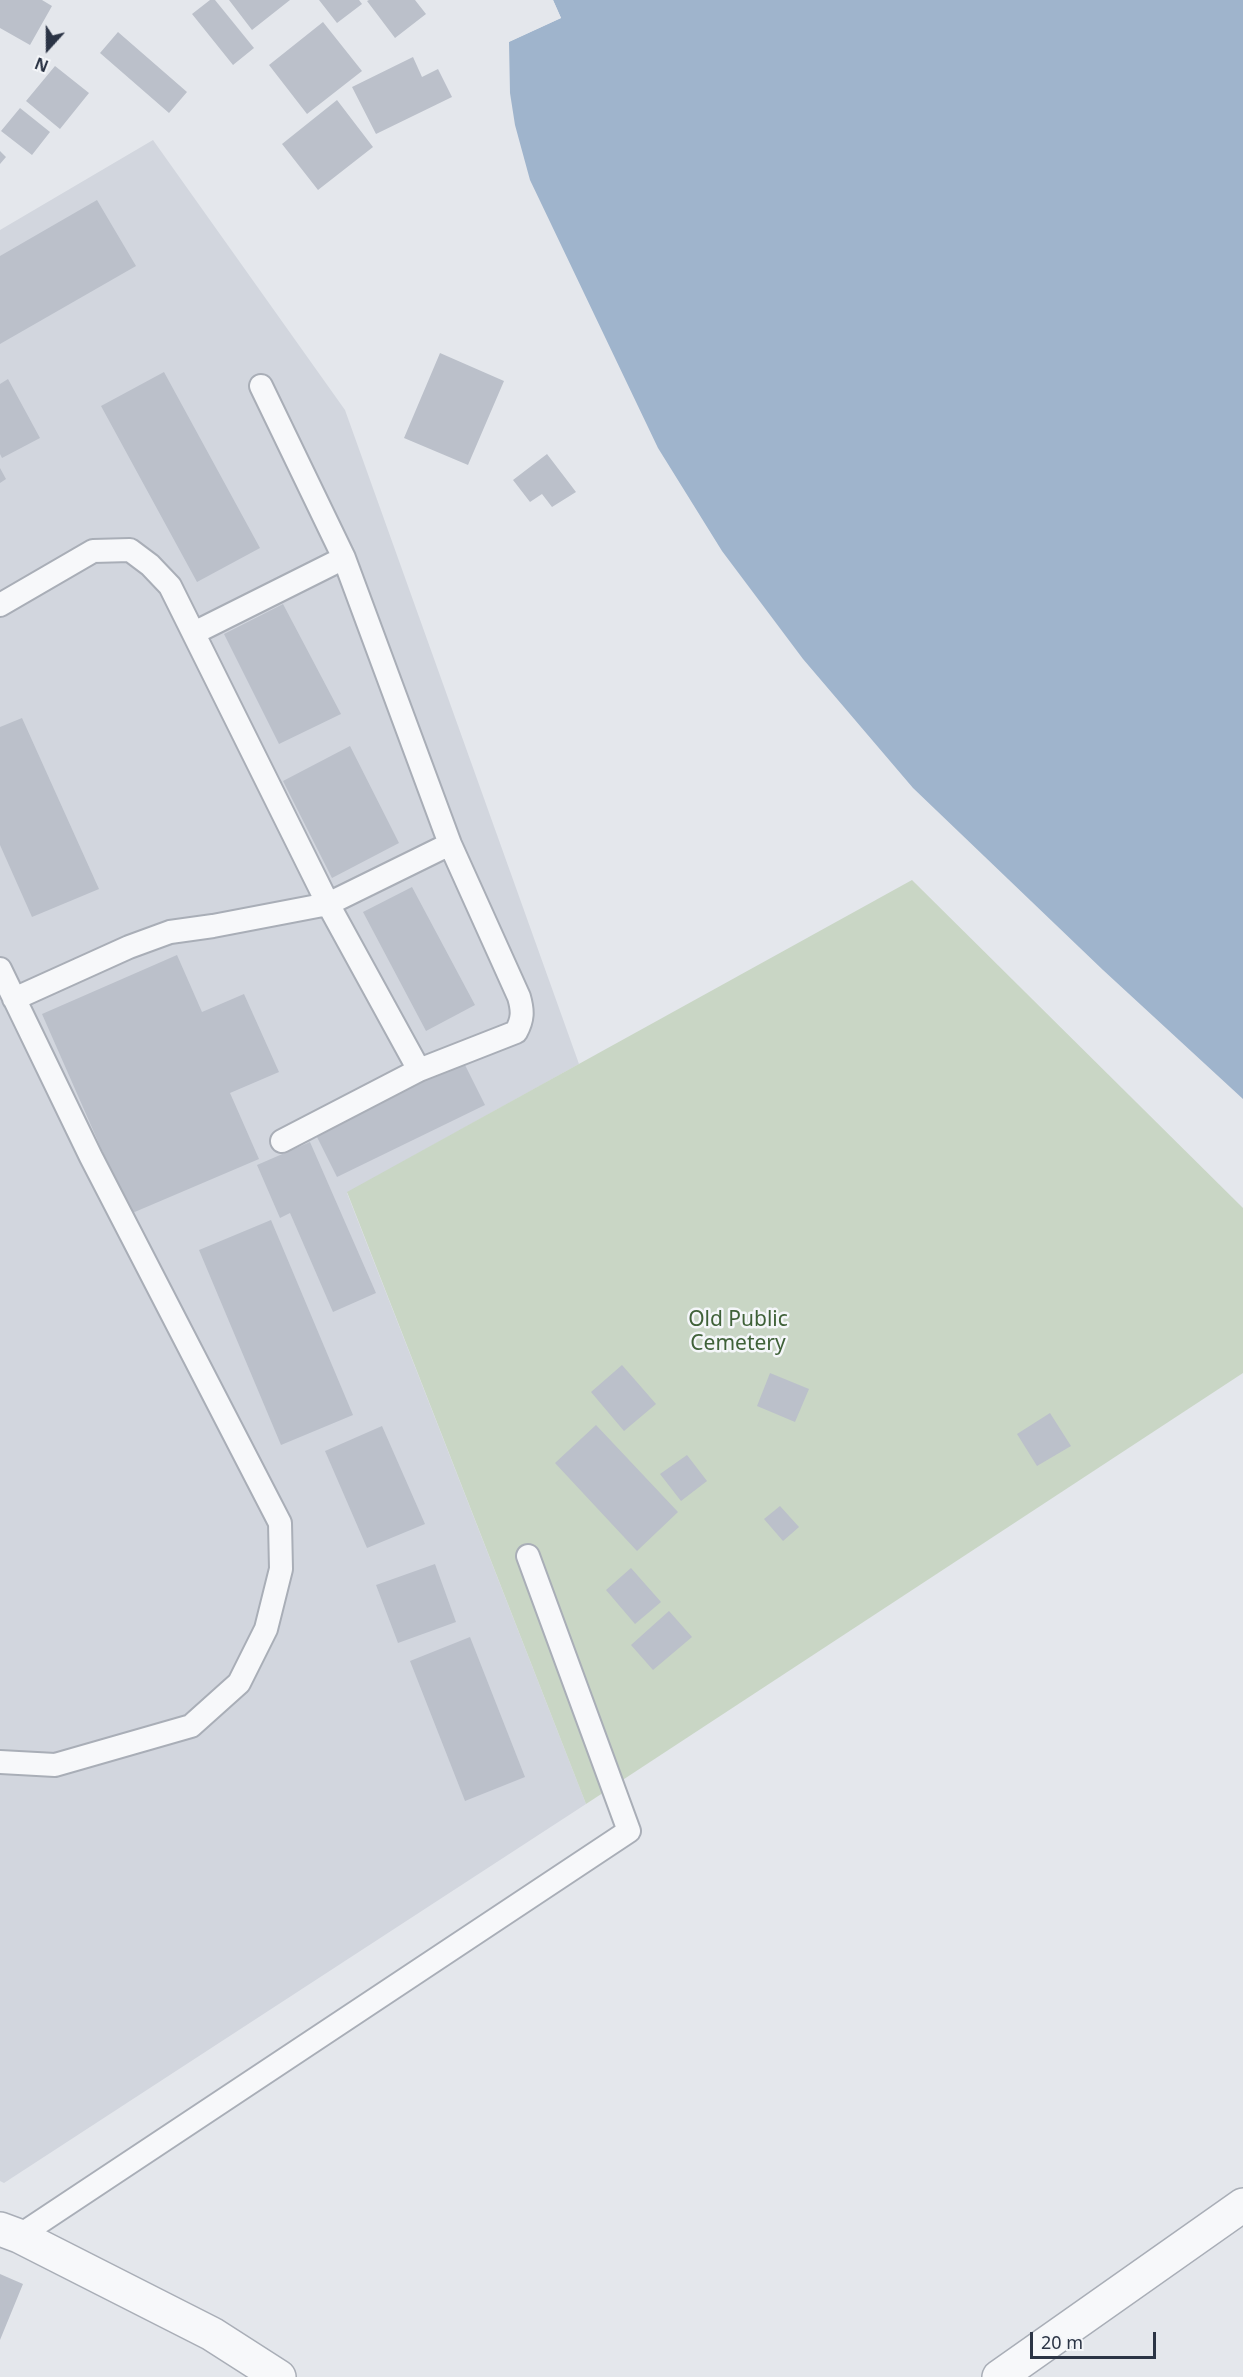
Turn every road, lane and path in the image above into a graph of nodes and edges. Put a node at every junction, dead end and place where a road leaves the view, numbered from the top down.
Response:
1 (261, 386) dead end
2 (344, 558) junction
3 (0, 605) edge
4 (194, 633) junction
5 (450, 844) junction
6 (328, 904) junction
7 (0, 969) edge
8 (14, 999) junction
9 (419, 1070) junction
10 (282, 1141) dead end
11 (528, 1556) dead end
12 (0, 1762) edge
13 (1243, 2205) edge
14 (9, 2232) edge
15 (279, 2377) edge
16 (999, 2377) edge

1 - 2 lane
2 - 4 lane
2 - 5 lane
3 - 4 lane
4 - 6 lane
5 - 6 lane
5 - 9 lane
6 - 8 lane
6 - 9 lane
7 - 8 lane
8 - 12 lane
9 - 10 lane
11 - 14 lane
13 - 16 street
14 - 15 street

